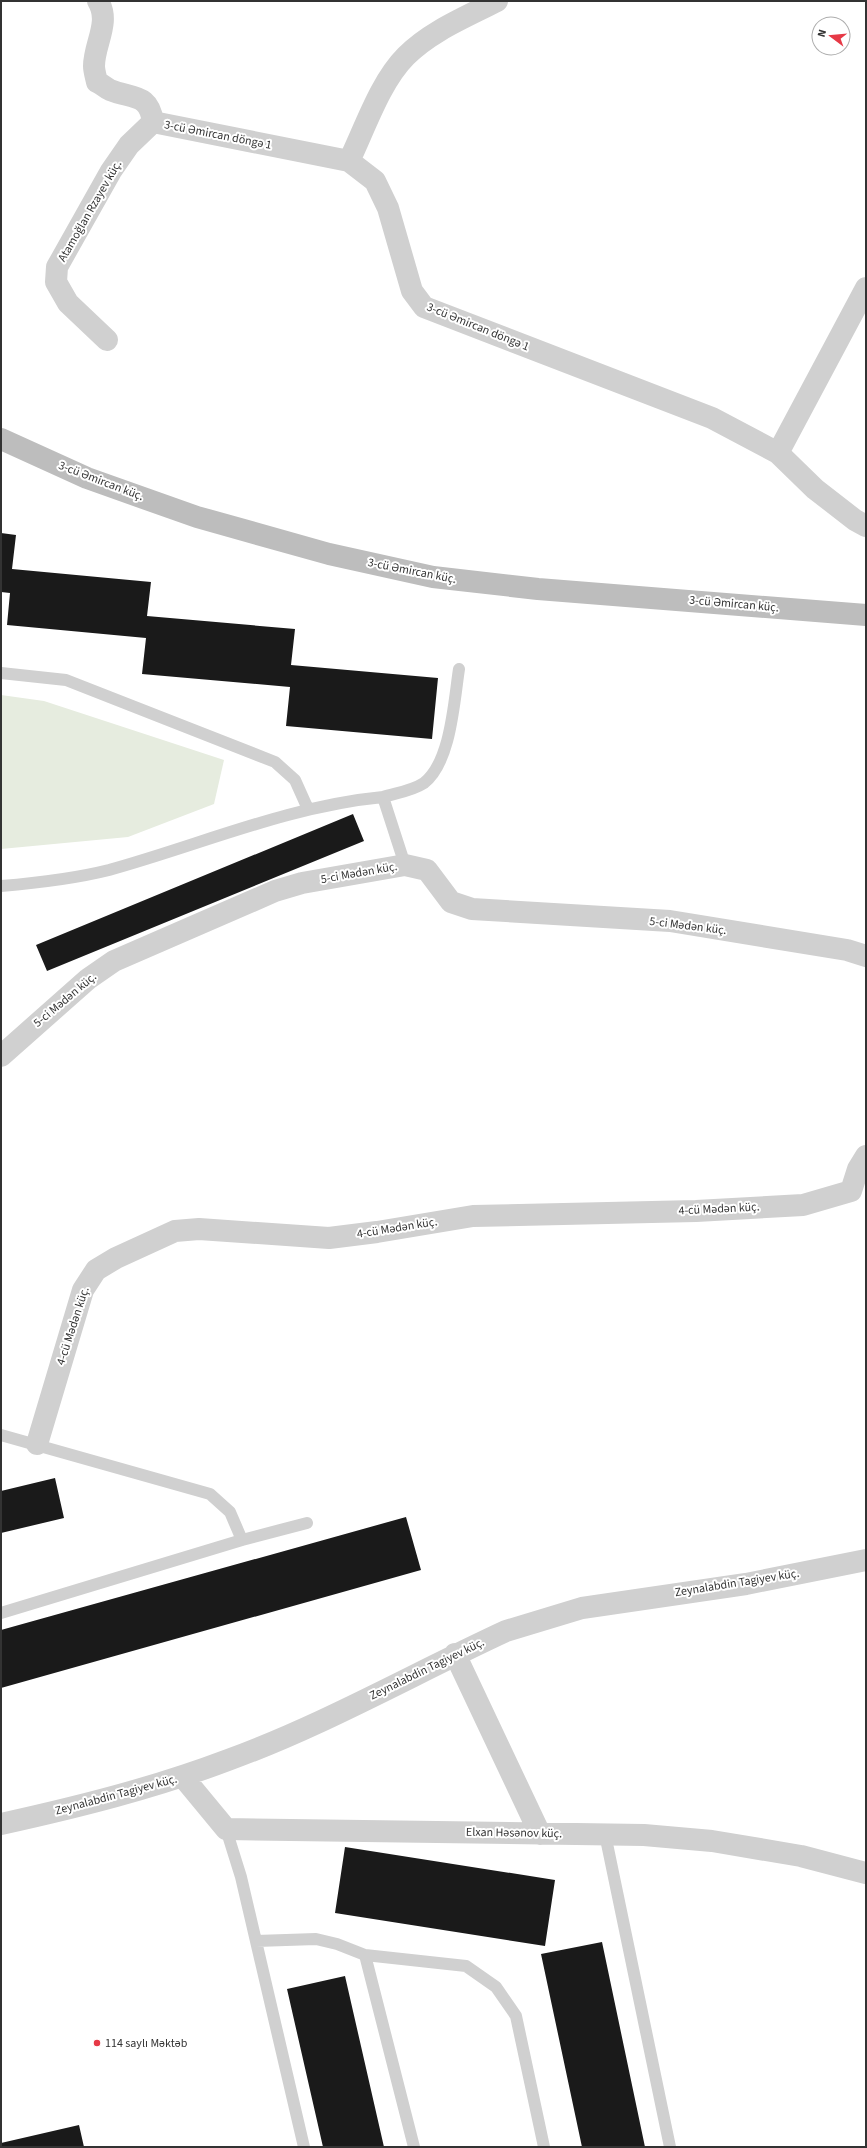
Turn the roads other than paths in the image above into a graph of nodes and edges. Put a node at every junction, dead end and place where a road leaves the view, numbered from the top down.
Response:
1 (98, 1) edge
2 (497, 1) edge
3 (153, 122) junction
4 (349, 161) junction
5 (866, 288) edge
6 (107, 340) dead end
7 (1, 439) edge
8 (778, 453) junction
9 (866, 526) edge
10 (866, 615) edge
11 (459, 669) dead end
12 (1, 673) edge
13 (383, 797) junction
14 (308, 809) junction
15 (405, 865) junction
16 (1, 886) edge
17 (866, 956) edge
18 (1, 1056) edge
19 (866, 1156) edge
20 (859, 1193) edge
21 (1, 1435) edge
22 (37, 1444) junction
23 (307, 1523) dead end
24 (242, 1540) junction
25 (866, 1560) edge
26 (1, 1613) edge
27 (455, 1654) junction
28 (183, 1777) junction
29 (1, 1824) edge
30 (226, 1829) junction
31 (540, 1834) junction
32 (605, 1834) junction
33 (866, 1873) edge
34 (256, 1941) junction
35 (365, 1955) junction
36 (304, 2147) edge
37 (414, 2147) edge
38 (544, 2147) edge
39 (670, 2147) edge

1 - 3 street, 3-cü Əmircan döngə 1
2 - 4 street
3 - 4 street, 3-cü Əmircan döngə 1
3 - 6 street, Atamoğlan Rzayev küç.
4 - 8 street, 3-cü Əmircan döngə 1
5 - 8 street
7 - 10 main road, 3-cü Əmircan küç.
8 - 9 street, 3-cü Əmircan döngə 1
11 - 13 lane
12 - 14 lane
13 - 14 lane
13 - 15 lane
14 - 16 lane
15 - 17 street, 5-ci Mədən küç.
15 - 18 street, 5-ci Mədən küç.
19 - 20 street, 4-cü Mədən küç.
20 - 22 street, 4-cü Mədən küç.
21 - 22 lane
22 - 24 lane
23 - 24 lane
24 - 26 lane
25 - 27 street, Zeynalabdin Tagiyev küç.
27 - 28 street, Zeynalabdin Tagiyev küç.
27 - 31 street
28 - 29 street, Zeynalabdin Tagiyev küç.
28 - 30 street
30 - 31 street, Elxan Həsənov küç.
30 - 34 lane
31 - 32 street, Elxan Həsənov küç.
32 - 33 street, Elxan Həsənov küç.
32 - 39 lane
34 - 35 lane
34 - 36 lane
35 - 37 lane
35 - 38 lane

